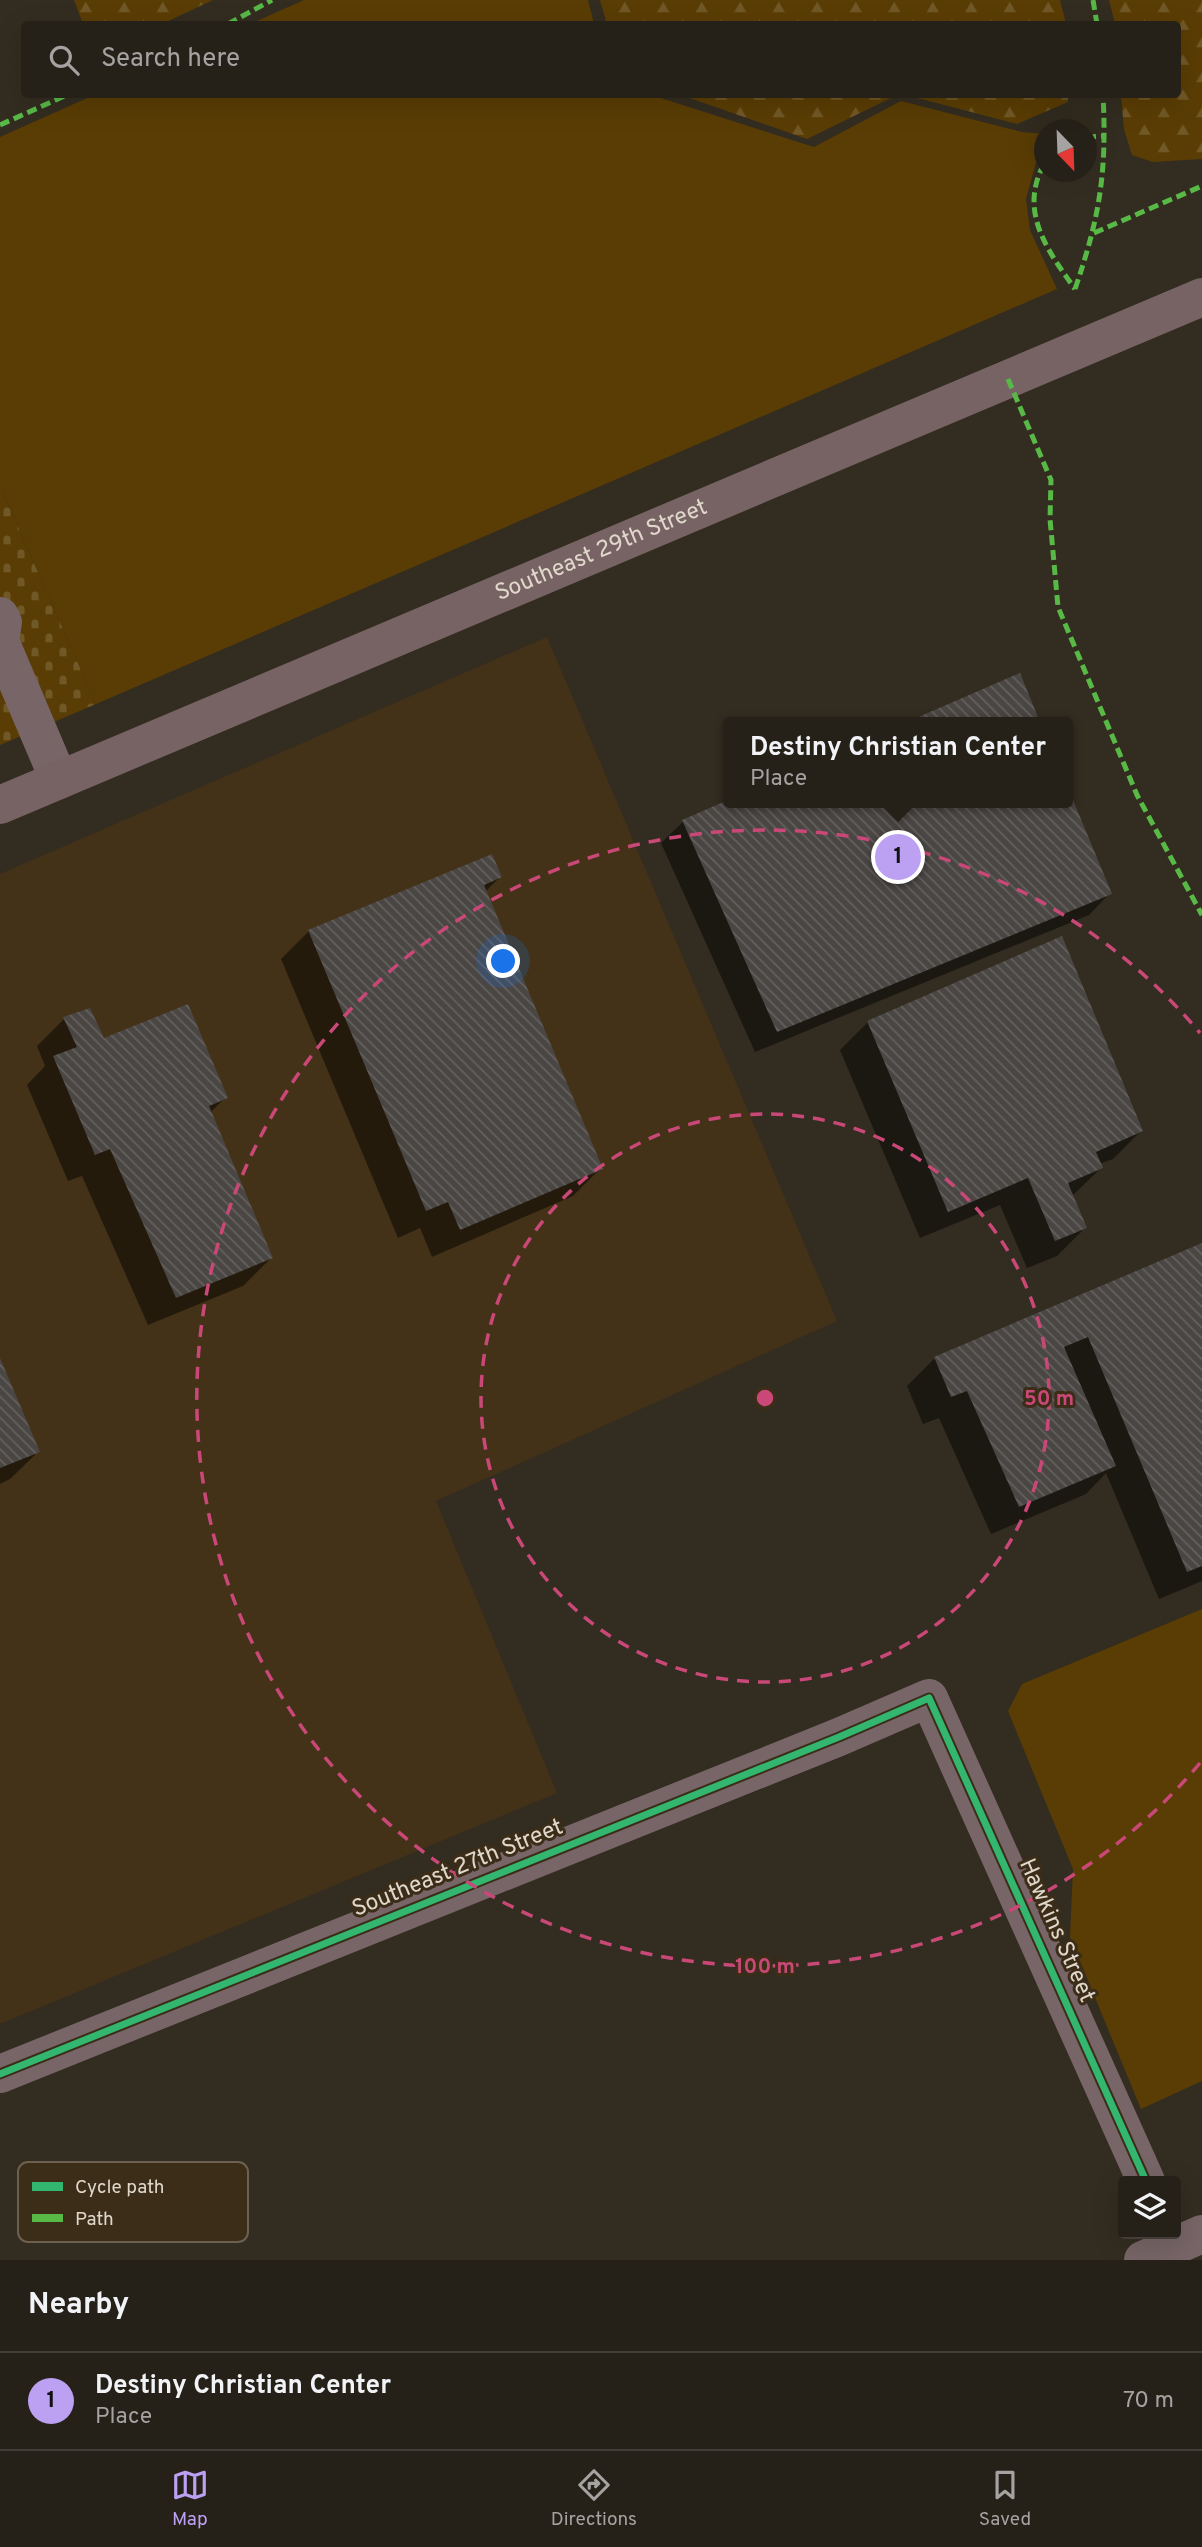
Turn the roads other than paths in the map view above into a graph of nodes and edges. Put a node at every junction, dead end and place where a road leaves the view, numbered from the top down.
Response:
1 (1202, 297) edge
2 (0, 615) edge
3 (59, 780) junction
4 (0, 805) edge
5 (929, 1698) joint
6 (0, 2074) edge
7 (1144, 2176) edge

1 - 3 main road, Southeast 29th Street
2 - 3 street
3 - 4 main road, Southeast 29th Street
5 - 6 street, Southeast 27th Street
5 - 7 street, Hawkins Street

